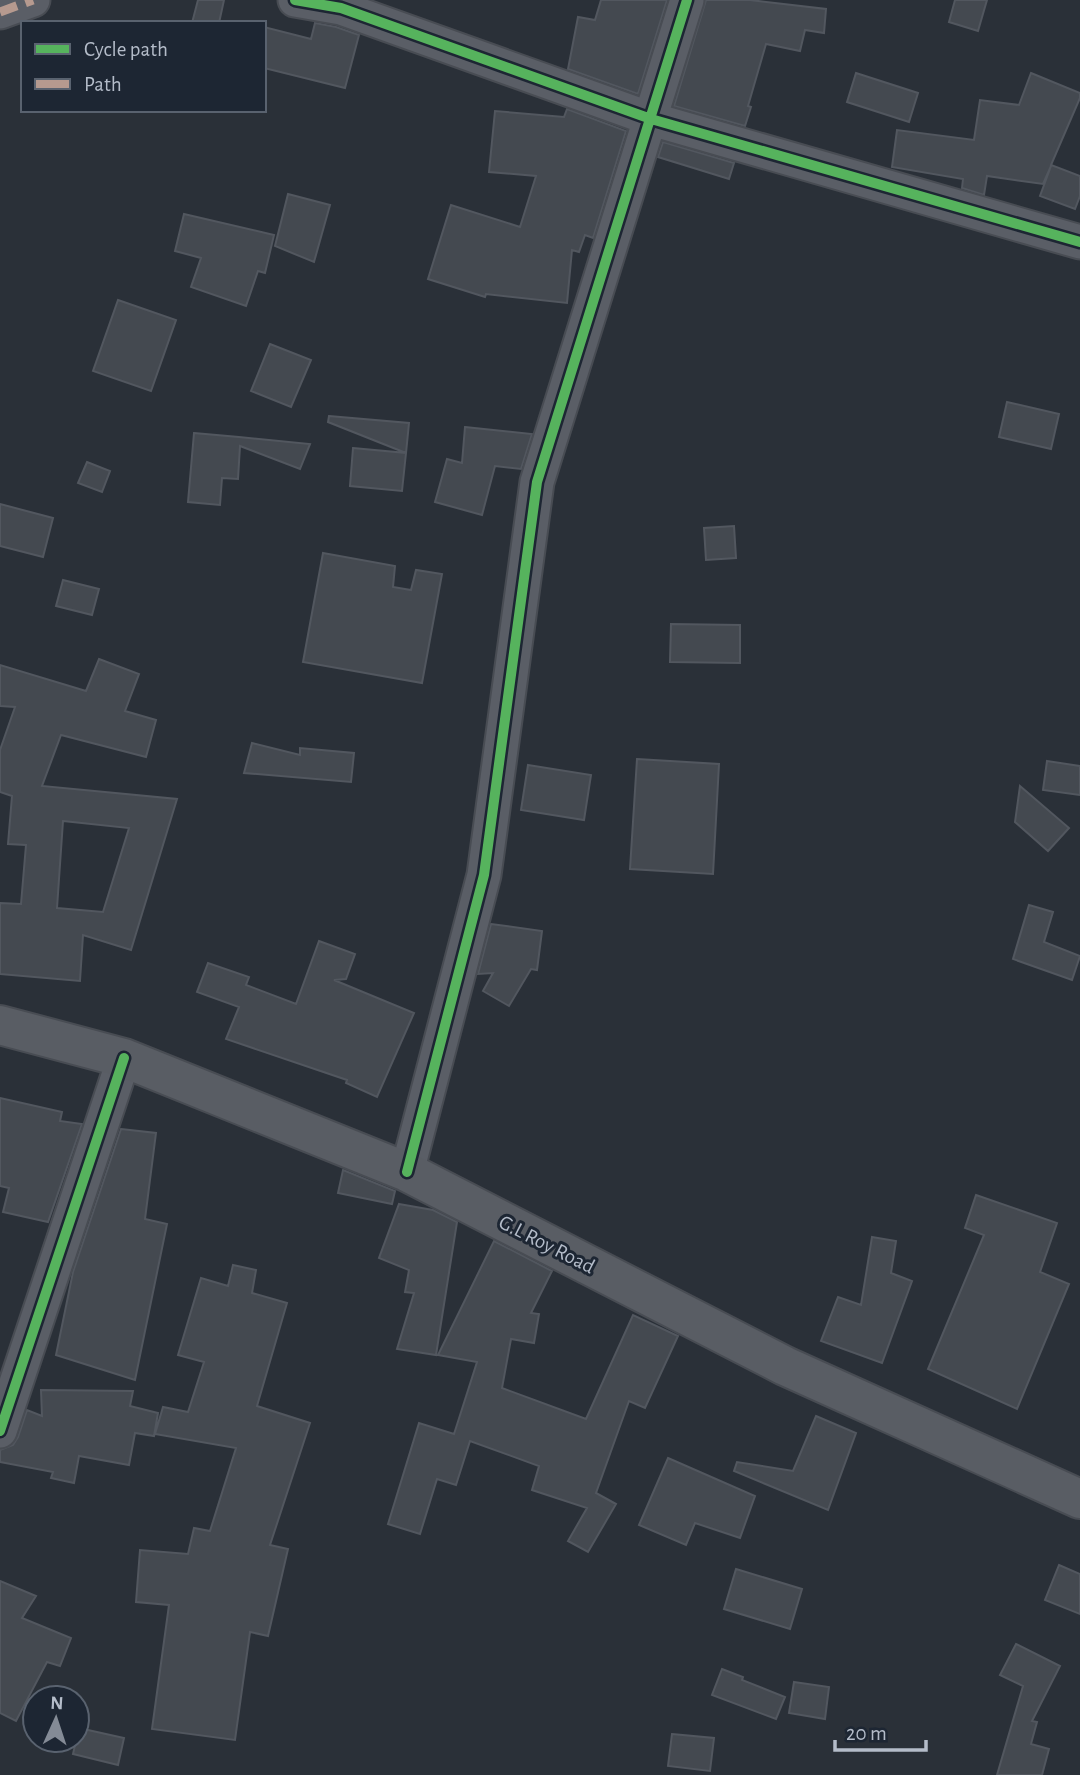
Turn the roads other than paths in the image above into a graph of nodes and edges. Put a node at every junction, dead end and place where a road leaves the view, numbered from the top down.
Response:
1 (33, 0) edge
2 (295, 0) edge
3 (687, 0) edge
4 (0, 12) edge
5 (651, 119) junction
6 (1080, 242) edge
7 (0, 1025) edge
8 (124, 1058) junction
9 (407, 1172) junction
10 (0, 1432) edge
11 (1080, 1499) edge

1 - 4 street
2 - 5 street
3 - 5 street
5 - 6 street
5 - 9 street
7 - 8 main road, G.L Roy Road
8 - 9 main road, G.L Roy Road
8 - 10 street
9 - 11 main road, G.L Roy Road

